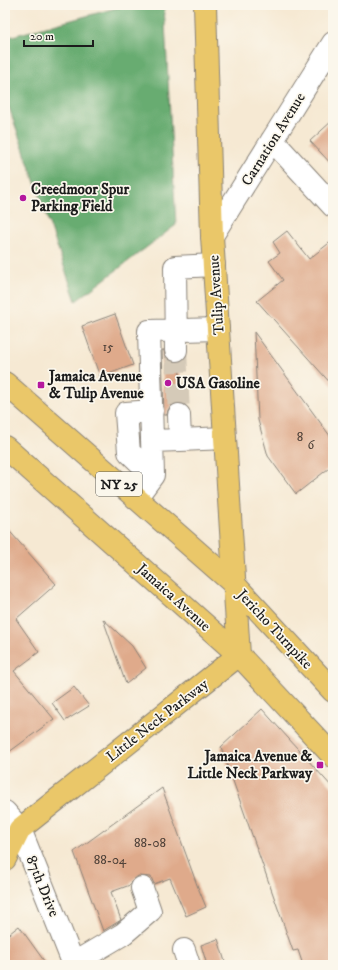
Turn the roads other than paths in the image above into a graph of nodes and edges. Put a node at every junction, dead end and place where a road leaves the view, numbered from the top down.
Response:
1 (205, 5) edge
2 (333, 43) edge
3 (272, 140) junction
4 (333, 206) edge
5 (212, 236) junction
6 (214, 265) junction
7 (218, 329) junction
8 (176, 340) junction
9 (5, 383) edge
10 (152, 411) junction
11 (179, 415) tunnel mouth
12 (225, 438) junction
13 (180, 440) junction
14 (152, 441) junction
15 (5, 448) edge
16 (153, 475) junction
17 (136, 498) junction
18 (234, 584) junction
19 (239, 655) junction
20 (333, 691) edge
21 (333, 756) edge
22 (5, 812) edge
23 (13, 830) edge
24 (5, 859) edge
25 (142, 888) dead end
26 (74, 964) edge

1 - 5 main road, Tulip Avenue
2 - 3 street, Carnation Avenue
3 - 4 street
3 - 5 street, Carnation Avenue
5 - 6 main road, Tulip Avenue
6 - 7 main road, Tulip Avenue
6 - 8 street
7 - 8 street
7 - 12 main road, Tulip Avenue
8 - 10 street
9 - 17 main road, NY 25
10 - 14 street
10 - 16 street
11 - 13 street
12 - 13 street
12 - 18 main road, Tulip Avenue
13 - 14 street
14 - 16 street
15 - 19 main road, Jamaica Avenue
16 - 17 street
17 - 18 main road, NY 25
18 - 19 main road
18 - 20 main road, Jericho Turnpike / NY 25
19 - 21 main road, Jamaica Avenue
19 - 23 main road, Little Neck Parkway
22 - 23 street, 87th Drive
23 - 24 main road, Little Neck Parkway
23 - 26 street, 87th Drive
25 - 26 street

